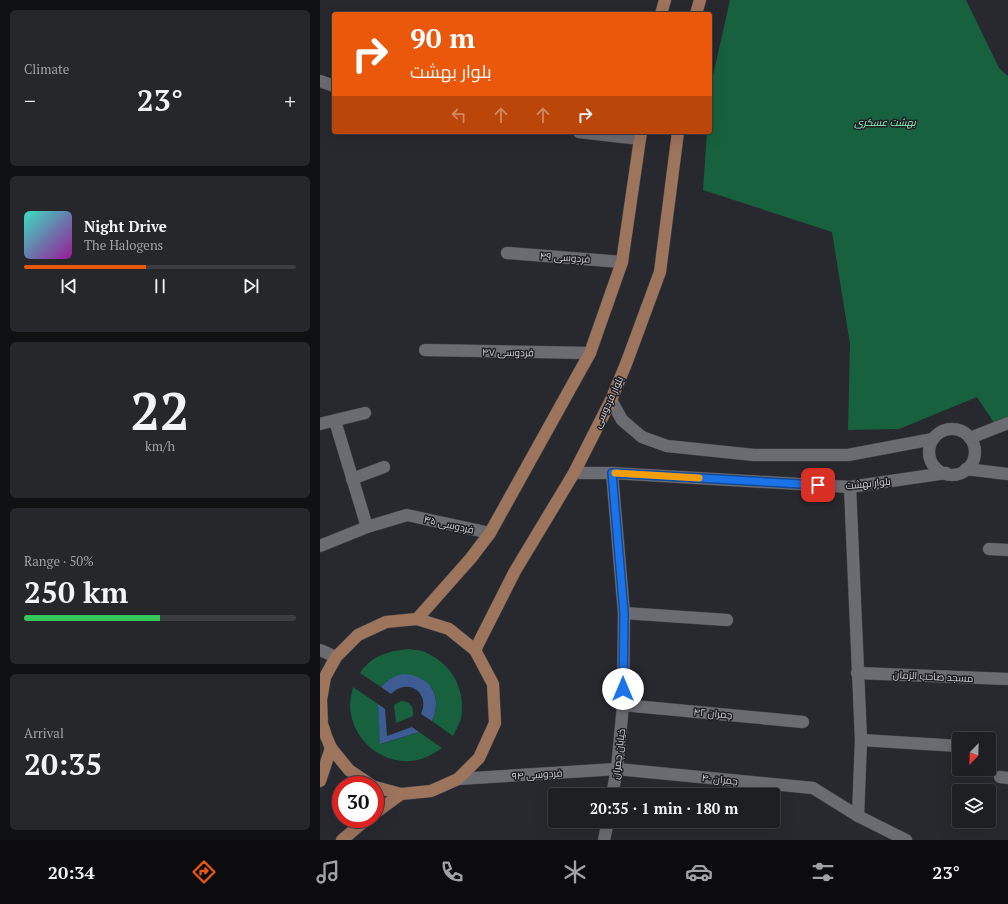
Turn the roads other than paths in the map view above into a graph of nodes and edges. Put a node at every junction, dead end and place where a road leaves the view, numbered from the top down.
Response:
1 (665, 0) edge
2 (700, 0) edge
3 (662, 12) edge
4 (697, 12) edge
5 (320, 80) edge
6 (332, 85) edge
7 (610, 134) edge
8 (678, 134) edge
9 (640, 136) edge
10 (507, 253) dead end
11 (622, 262) junction
12 (425, 350) dead end
13 (590, 353) junction
14 (611, 400) junction
15 (365, 413) dead end
16 (335, 421) junction
17 (1008, 423) edge
18 (320, 424) edge
19 (970, 438) junction
20 (933, 439) junction
21 (384, 467) dead end
22 (966, 469) junction
23 (574, 473) junction
24 (612, 473) junction
25 (946, 473) junction
26 (1008, 474) edge
27 (352, 479) junction
28 (850, 486) junction
29 (367, 527) junction
30 (490, 533) junction
31 (320, 546) edge
32 (989, 549) dead end
33 (1008, 550) edge
34 (624, 613) junction
35 (417, 619) junction
36 (727, 620) dead end
37 (320, 650) edge
38 (475, 650) junction
39 (336, 657) junction
40 (857, 673) junction
41 (1008, 679) edge
42 (623, 705) junction
43 (803, 722) dead end
44 (321, 725) edge
45 (860, 740) junction
46 (952, 746) edge
47 (331, 748) junction
48 (617, 769) junction
49 (358, 776) edge
50 (458, 779) junction
51 (320, 781) edge
52 (613, 788) edge
53 (384, 789) edge
54 (401, 794) junction
55 (384, 806) edge
56 (858, 816) junction
57 (356, 828) edge
58 (607, 828) edge
59 (342, 840) edge
60 (604, 840) edge
61 (906, 840) edge

1 - 3 main road
2 - 4 main road
5 - 6 street
7 - 9 street
8 - 14 main road, بلوار فردوسی
9 - 11 main road
10 - 11 street, فردوسی ۴۹
11 - 13 main road
12 - 13 street, فردوسی ۴۷
13 - 30 main road
14 - 20 street
14 - 23 main road, بلوار فردوسی
15 - 16 street
16 - 18 street
16 - 27 street
17 - 19 street
19 - 20 street
19 - 22 street
20 - 25 street
21 - 27 street
22 - 25 street
22 - 26 street
23 - 24 street, بلوار بهشت
23 - 38 main road, بلوار فردوسی
24 - 28 street, بلوار بهشت
24 - 34 street, خیابان چمران
25 - 28 street, بلوار بهشت
27 - 29 street
28 - 40 street
29 - 30 street, فردوسی ۴۵
29 - 31 street
30 - 35 main road
32 - 33 street
34 - 36 street
34 - 42 street, خیابان چمران
35 - 38 main road
35 - 39 main road
37 - 39 street
38 - 50 main road
39 - 44 main road
40 - 41 street, مسجد صاحب الزمان
40 - 45 street
42 - 43 street, چمران ۴۲
42 - 48 street, خیابان چمران
44 - 47 main road
45 - 46 street
45 - 56 street
47 - 49 main road
47 - 51 main road
48 - 50 street, فردوسی ۹۴
48 - 52 street, خیابان چمران
48 - 56 street, چمران ۴۰
50 - 54 main road
53 - 54 main road
54 - 55 main road
56 - 61 street, چمران ۴۰
57 - 59 main road
58 - 60 street

